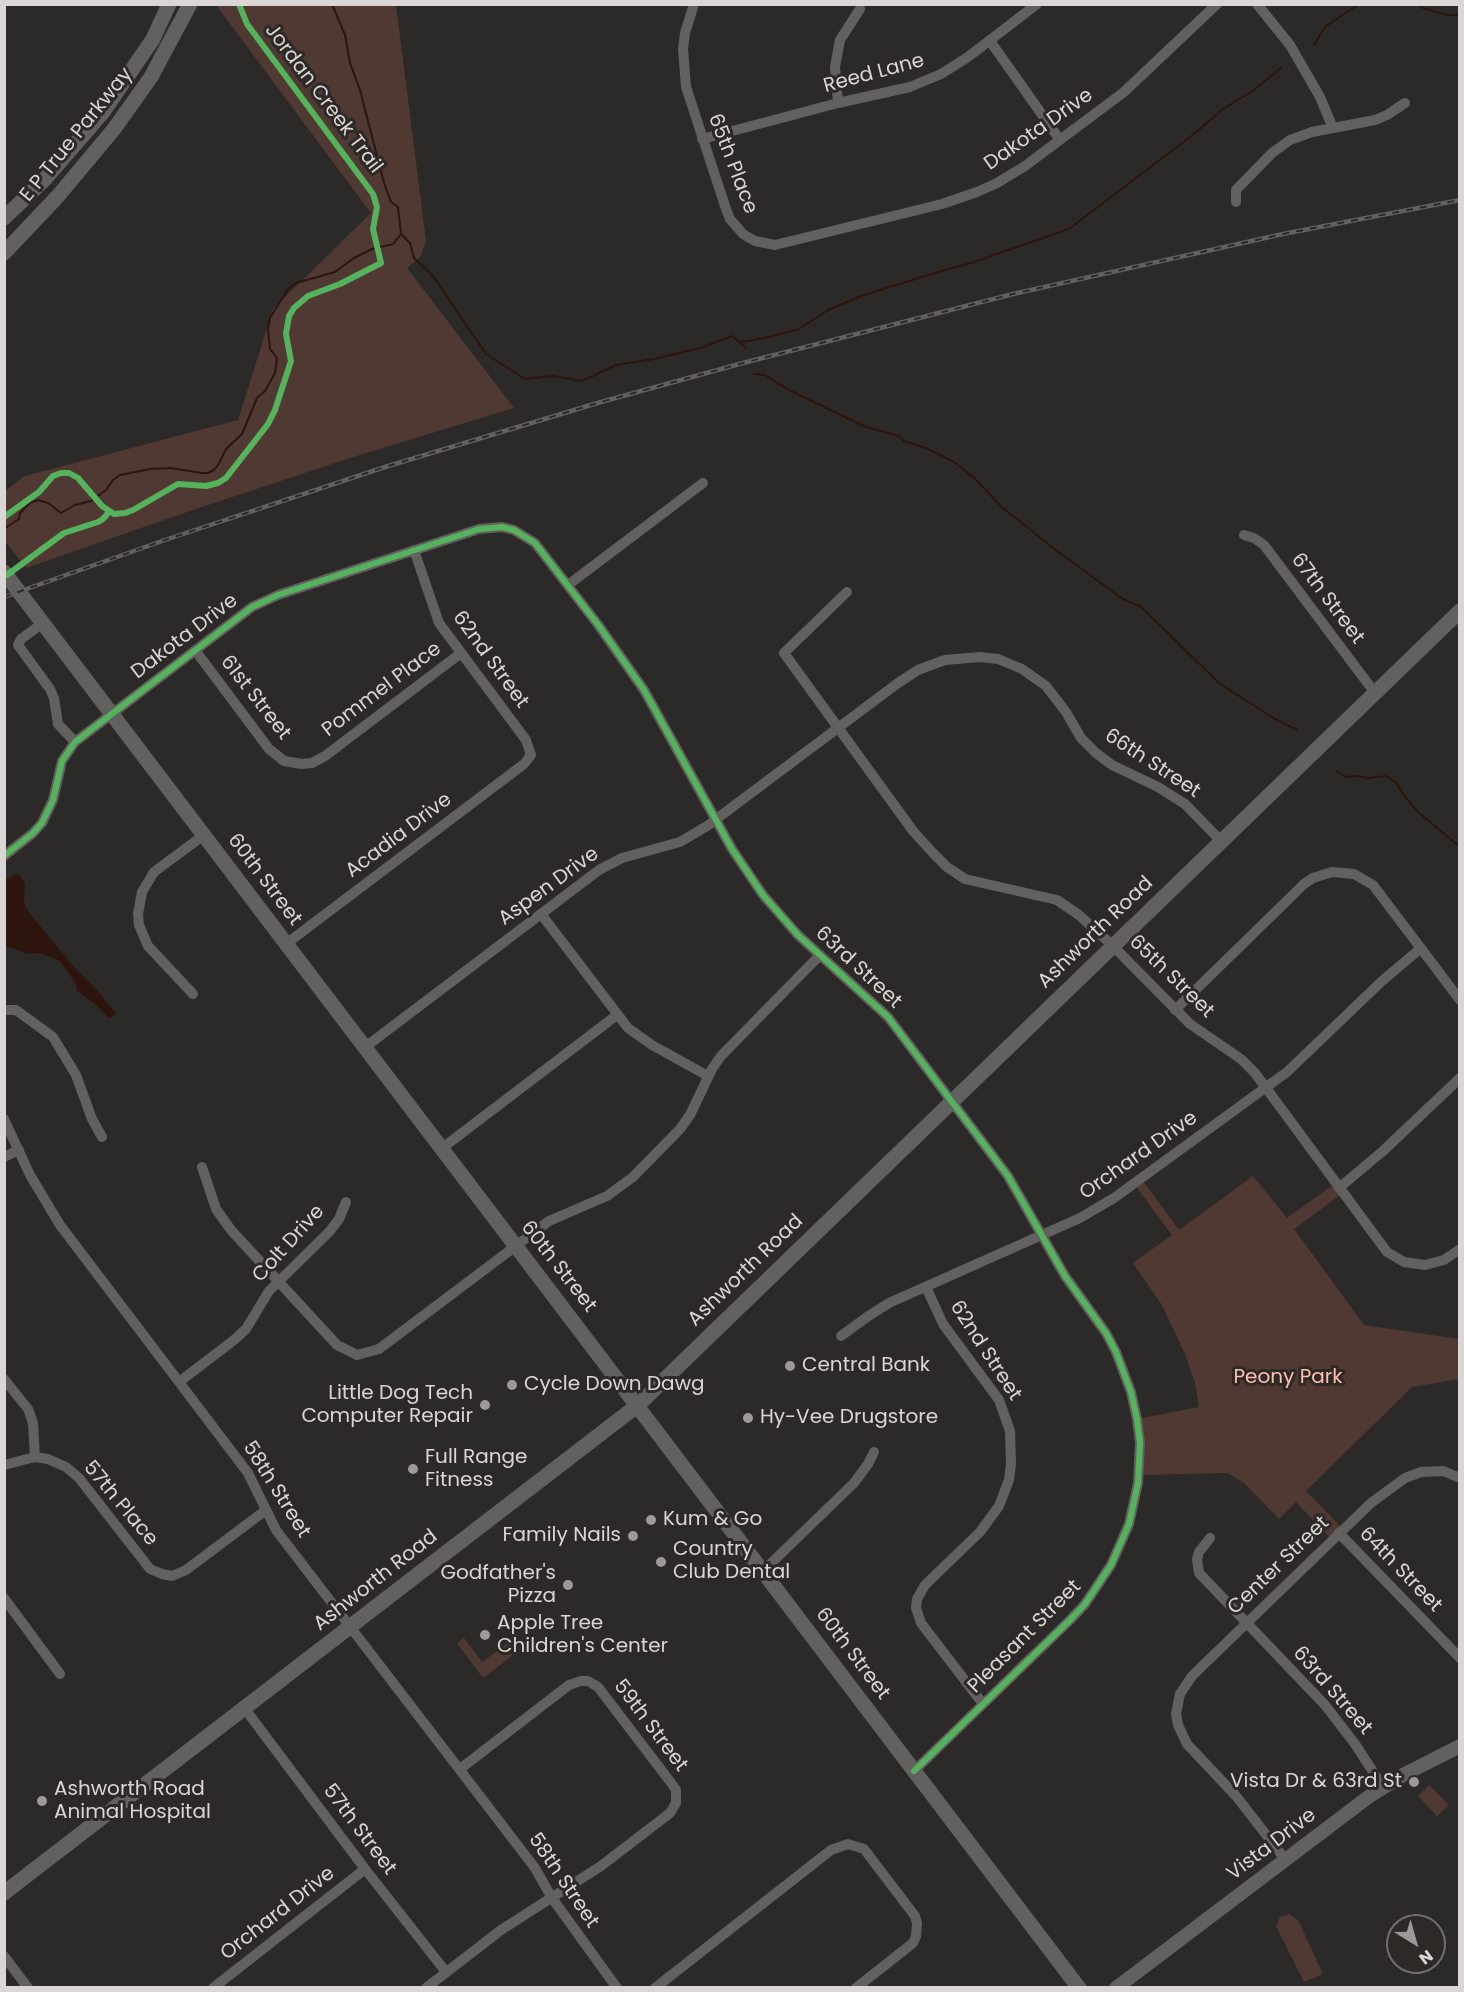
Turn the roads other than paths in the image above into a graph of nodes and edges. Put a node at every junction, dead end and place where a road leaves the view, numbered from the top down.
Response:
1 (169, 4) edge
2 (190, 4) edge
3 (694, 4) edge
4 (1037, 4) edge
5 (1217, 4) edge
6 (1257, 4) edge
7 (860, 9) dead end
8 (990, 41) junction
9 (838, 103) junction
10 (1405, 103) dead end
11 (1333, 128) junction
12 (702, 139) junction
13 (1060, 140) junction
14 (1236, 202) dead end
15 (4, 218) edge
16 (746, 236) joint
17 (4, 253) edge
18 (703, 483) dead end
19 (1244, 535) dead end
20 (527, 536) joint
21 (414, 550) junction
22 (4, 572) edge
23 (568, 585) junction
24 (847, 592) dead end
25 (1460, 611) edge
26 (43, 623) junction
27 (195, 650) junction
28 (461, 653) junction
29 (945, 660) joint
30 (1375, 693) junction
31 (112, 714) junction
32 (839, 728) junction
33 (75, 742) junction
34 (531, 755) joint
35 (325, 756) joint
36 (716, 819) junction
37 (204, 835) junction
38 (1221, 841) junction
39 (4, 856) edge
40 (542, 914) junction
41 (286, 944) junction
42 (1113, 946) junction
43 (1421, 948) junction
44 (820, 955) junction
45 (193, 994) dead end
46 (1460, 1000) edge
47 (4, 1010) edge
48 (1175, 1010) junction
49 (617, 1015) junction
50 (364, 1048) junction
51 (708, 1076) junction
52 (1460, 1078) edge
53 (1267, 1088) junction
54 (952, 1101) junction
55 (4, 1119) edge
56 (102, 1137) dead end
57 (441, 1149) junction
58 (19, 1150) junction
59 (4, 1157) edge
60 (202, 1167) dead end
61 (1339, 1188) junction
62 (346, 1202) dead end
63 (1042, 1235) junction
64 (515, 1246) junction
65 (1459, 1250) edge
66 (278, 1281) junction
67 (926, 1287) junction
68 (841, 1336) dead end
69 (4, 1379) edge
70 (179, 1382) junction
71 (638, 1405) junction
72 (874, 1452) dead end
73 (35, 1457) junction
74 (4, 1465) edge
75 (1460, 1478) edge
76 (1133, 1509) joint
77 (266, 1510) junction
78 (1339, 1533) junction
79 (1210, 1538) dead end
80 (764, 1571) junction
81 (4, 1598) edge
82 (1246, 1623) junction
83 (352, 1627) junction
84 (1460, 1658) edge
85 (60, 1674) dead end
86 (983, 1704) junction
87 (245, 1709) junction
88 (1460, 1746) edge
89 (460, 1769) junction
90 (914, 1771) junction
91 (1383, 1787) junction
92 (1285, 1859) junction
93 (365, 1869) junction
94 (4, 1893) edge
95 (552, 1898) junction
96 (4, 1956) edge
97 (446, 1972) junction
98 (28, 1988) edge
99 (213, 1988) edge
100 (426, 1988) edge
101 (617, 1988) edge
102 (655, 1988) edge
103 (856, 1988) edge
104 (1078, 1988) edge
105 (1116, 1988) edge

1 - 15 main road, E P True Parkway
2 - 17 main road, E P True Parkway
3 - 12 street, 65th Place
4 - 8 street, Reed Lane
5 - 13 street, Dakota Drive
6 - 11 street
7 - 9 street
8 - 9 street, Reed Lane
8 - 13 street
9 - 12 street, Reed Lane
10 - 11 street
11 - 14 street
12 - 16 street, 65th Place
13 - 16 street, Dakota Drive
18 - 23 street
19 - 30 street, 67th Street
20 - 21 street, Dakota Drive
20 - 23 street, 63rd Street
21 - 27 street, Dakota Drive
21 - 28 street, 62nd Street
22 - 26 main road, 60th Street
23 - 36 street, 63rd Street
24 - 32 street, 65th Street
25 - 30 main road, Ashworth Road
26 - 31 main road, 60th Street
26 - 33 street
27 - 31 street, Dakota Drive
27 - 35 street, 61st Street
28 - 34 street, 62nd Street
28 - 35 street, Pommel Place
29 - 32 street, Aspen Drive
29 - 38 street, 66th Street
30 - 38 main road, Ashworth Road
31 - 33 street, Dakota Drive
31 - 37 main road, 60th Street
32 - 36 street, Aspen Drive
32 - 42 street, 65th Street
33 - 39 street, Dakota Drive
34 - 41 street, Acadia Drive
36 - 40 street, Aspen Drive
36 - 44 street, 63rd Street
37 - 41 main road, 60th Street
37 - 45 street
38 - 42 main road, Ashworth Road
40 - 49 street
40 - 50 street, Aspen Drive
41 - 50 main road, 60th Street
42 - 48 street, 65th Street
42 - 54 main road, Ashworth Road
43 - 46 street
43 - 48 street
43 - 53 street, Orchard Drive
44 - 51 street
44 - 54 street, 63rd Street
47 - 56 street
48 - 53 street, 65th Street
49 - 51 street
49 - 57 street
50 - 57 main road, 60th Street
51 - 64 street
52 - 61 street
53 - 61 street, 65th Street
53 - 63 street, Orchard Drive
54 - 63 street, 63rd Street
54 - 71 main road, Ashworth Road
55 - 58 street, 58th Street
57 - 64 main road, 60th Street
58 - 59 street
58 - 70 street, 58th Street
60 - 66 street
61 - 65 street, 65th Street
62 - 66 street, Colt Drive
63 - 67 street, Orchard Drive
63 - 76 street, 63rd Street
64 - 66 street
64 - 71 main road, 60th Street
66 - 70 street, Colt Drive
67 - 68 street, Orchard Drive
67 - 86 street, 62nd Street
69 - 73 street
70 - 77 street, 58th Street
71 - 80 main road, 60th Street
71 - 83 main road, Ashworth Road
72 - 80 street
73 - 74 street
73 - 77 street, 57th Place
75 - 78 street, Center Street
76 - 86 street, Pleasant Street
77 - 83 street, 58th Street
78 - 82 street, Center Street
78 - 84 street, 64th Street
79 - 82 street, 63rd Street
80 - 90 main road, 60th Street
81 - 85 street
82 - 91 street, 63rd Street
82 - 92 street, Center Street
83 - 87 main road, Ashworth Road
83 - 89 street, 58th Street
86 - 90 street, Pleasant Street
87 - 93 street, 57th Street
87 - 94 main road, Ashworth Road
88 - 91 street, Vista Drive
89 - 95 street, 58th Street
89 - 95 street, 59th Street
90 - 104 main road, 60th Street
91 - 92 street, Vista Drive
92 - 105 street, Vista Drive
93 - 97 street, 57th Street
93 - 99 street, Orchard Drive
95 - 97 street
95 - 101 street, 58th Street
96 - 98 street
97 - 100 street
102 - 103 street

